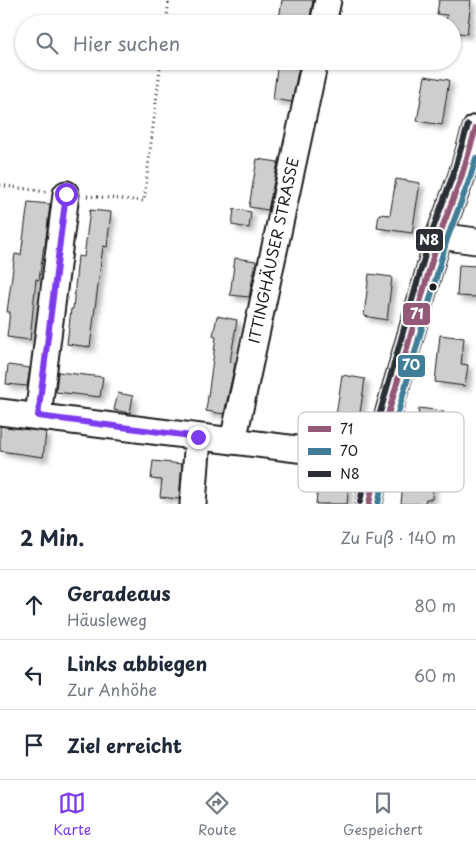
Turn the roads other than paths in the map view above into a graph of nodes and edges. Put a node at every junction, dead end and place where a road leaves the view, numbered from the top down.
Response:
1 (328, 0) edge
2 (325, 15) edge
3 (313, 70) edge
4 (476, 128) edge
5 (66, 194) road end
6 (438, 236) junction
7 (476, 242) edge
8 (0, 412) edge
9 (389, 412) edge
10 (38, 416) junction
11 (198, 437) junction
12 (233, 440) junction
13 (298, 449) edge
14 (193, 504) edge

1 - 2 street
3 - 12 street, ITTINGHÄUSER STRASSE
4 - 6 street
5 - 10 street
6 - 7 street
6 - 9 street
8 - 10 street
10 - 11 street
11 - 12 street
11 - 14 street
12 - 13 street

